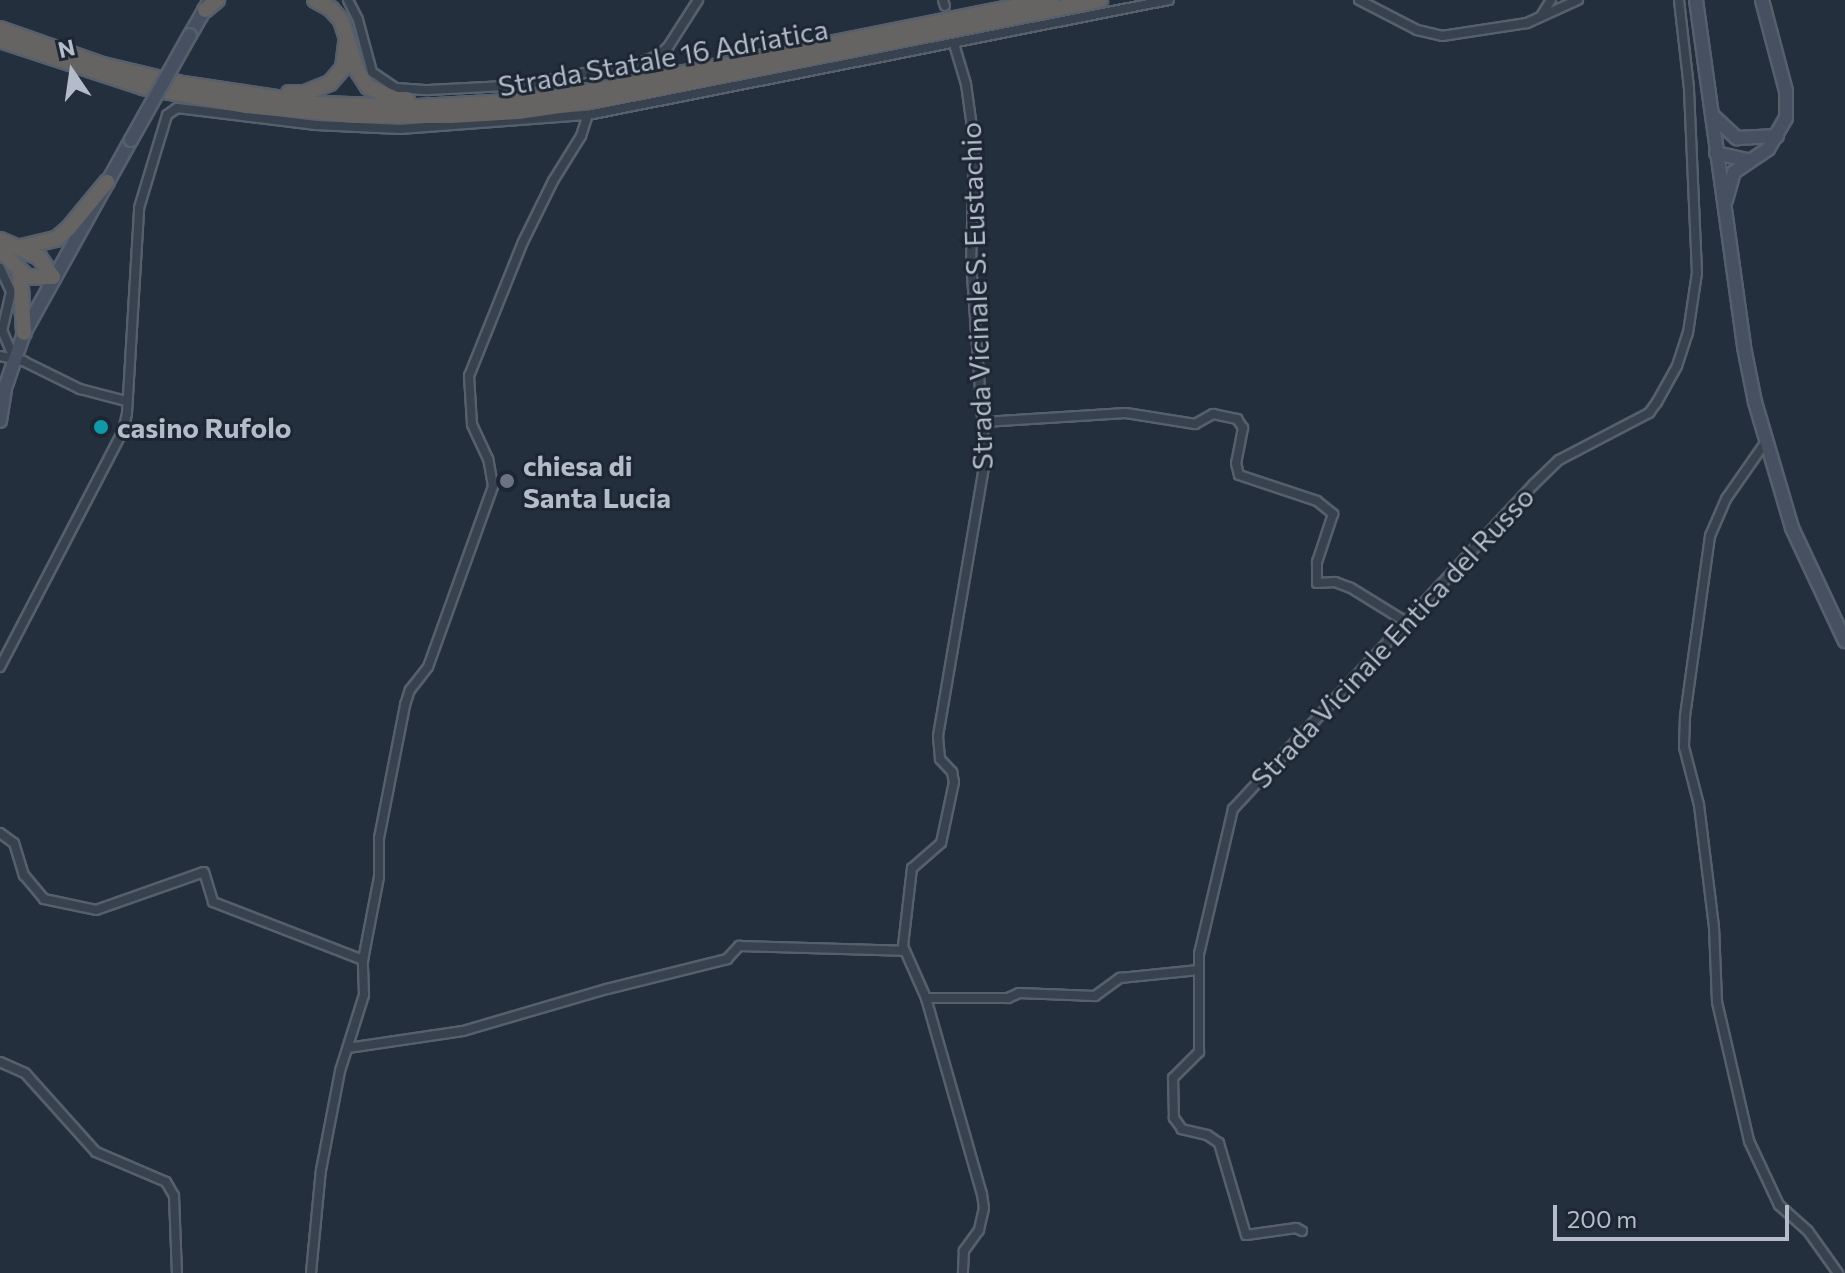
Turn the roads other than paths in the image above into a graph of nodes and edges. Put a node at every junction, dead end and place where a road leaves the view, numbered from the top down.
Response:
1 (315, 0) edge
2 (348, 0) edge
3 (698, 0) edge
4 (1050, 0) edge
5 (1100, 0) edge
6 (1169, 0) edge
7 (1359, 0) edge
8 (1551, 0) edge
9 (1578, 0) edge
10 (1696, 0) edge
11 (1762, 0) edge
12 (1677, 1) edge
13 (211, 3) edge
14 (1539, 18) junction
15 (0, 29) edge
16 (347, 35) junction
17 (0, 40) edge
18 (954, 44) junction
19 (0, 47) edge
20 (45, 56) junction
21 (183, 84) junction
22 (487, 104) junction
23 (1711, 113) junction
24 (588, 115) junction
25 (1777, 136) junction
26 (1737, 138) junction
27 (1716, 153) junction
28 (1747, 160) junction
29 (107, 182) junction
30 (1724, 216) junction
31 (0, 240) edge
32 (21, 247) junction
33 (0, 250) edge
34 (0, 268) edge
35 (20, 272) junction
36 (53, 277) junction
37 (24, 333) junction
38 (0, 356) edge
39 (14, 358) junction
40 (126, 401) junction
41 (0, 421) edge
42 (984, 422) junction
43 (1765, 443) junction
44 (1406, 622) junction
45 (1845, 641) edge
46 (0, 667) edge
47 (0, 833) edge
48 (903, 951) junction
49 (363, 960) junction
50 (1199, 970) junction
51 (926, 998) junction
52 (348, 1048) junction
53 (0, 1062) edge
54 (1302, 1231) dead end
55 (177, 1273) edge
56 (311, 1273) edge
57 (963, 1273) edge
58 (1838, 1273) edge

1 - 16 highway
2 - 3 street
4 - 22 highway, Strada Statale 16 Adriatica
5 - 20 highway, Strada Statale 16 Adriatica
6 - 18 street
7 - 14 street
8 - 14 street
9 - 14 street
10 - 23 main road
11 - 25 main road
12 - 44 street, Strada Vicinale Entica del Russo
13 - 29 main road, bridge
15 - 21 highway, Strada Statale 16 Adriatica
16 - 21 highway
16 - 22 highway
17 - 20 highway, Strada Statale 16 Adriatica
18 - 24 street
18 - 42 street, Strada Vicinale S. Eustachio
19 - 20 highway
21 - 22 highway, Strada Statale 16 Adriatica
23 - 26 main road
23 - 27 main road
24 - 40 street
24 - 49 street
25 - 26 main road
25 - 28 main road
26 - 27 main road
27 - 28 main road
27 - 30 main road
28 - 30 main road
29 - 32 highway
29 - 36 main road
30 - 43 main road
31 - 32 highway
32 - 36 highway
33 - 35 highway
34 - 39 street
35 - 36 highway
35 - 37 highway
36 - 37 main road
37 - 39 main road
38 - 39 street
39 - 40 street
39 - 41 main road
40 - 46 street
42 - 44 street
42 - 48 street, Strada Vicinale S. Eustachio
43 - 45 main road
43 - 58 street
44 - 50 street, Strada Vicinale Entica del Russo
47 - 49 street
48 - 51 street
48 - 52 street
49 - 52 street
50 - 51 street
50 - 54 street, Strada Vicinale Entica del Russo
51 - 57 street
52 - 56 street
53 - 55 street

